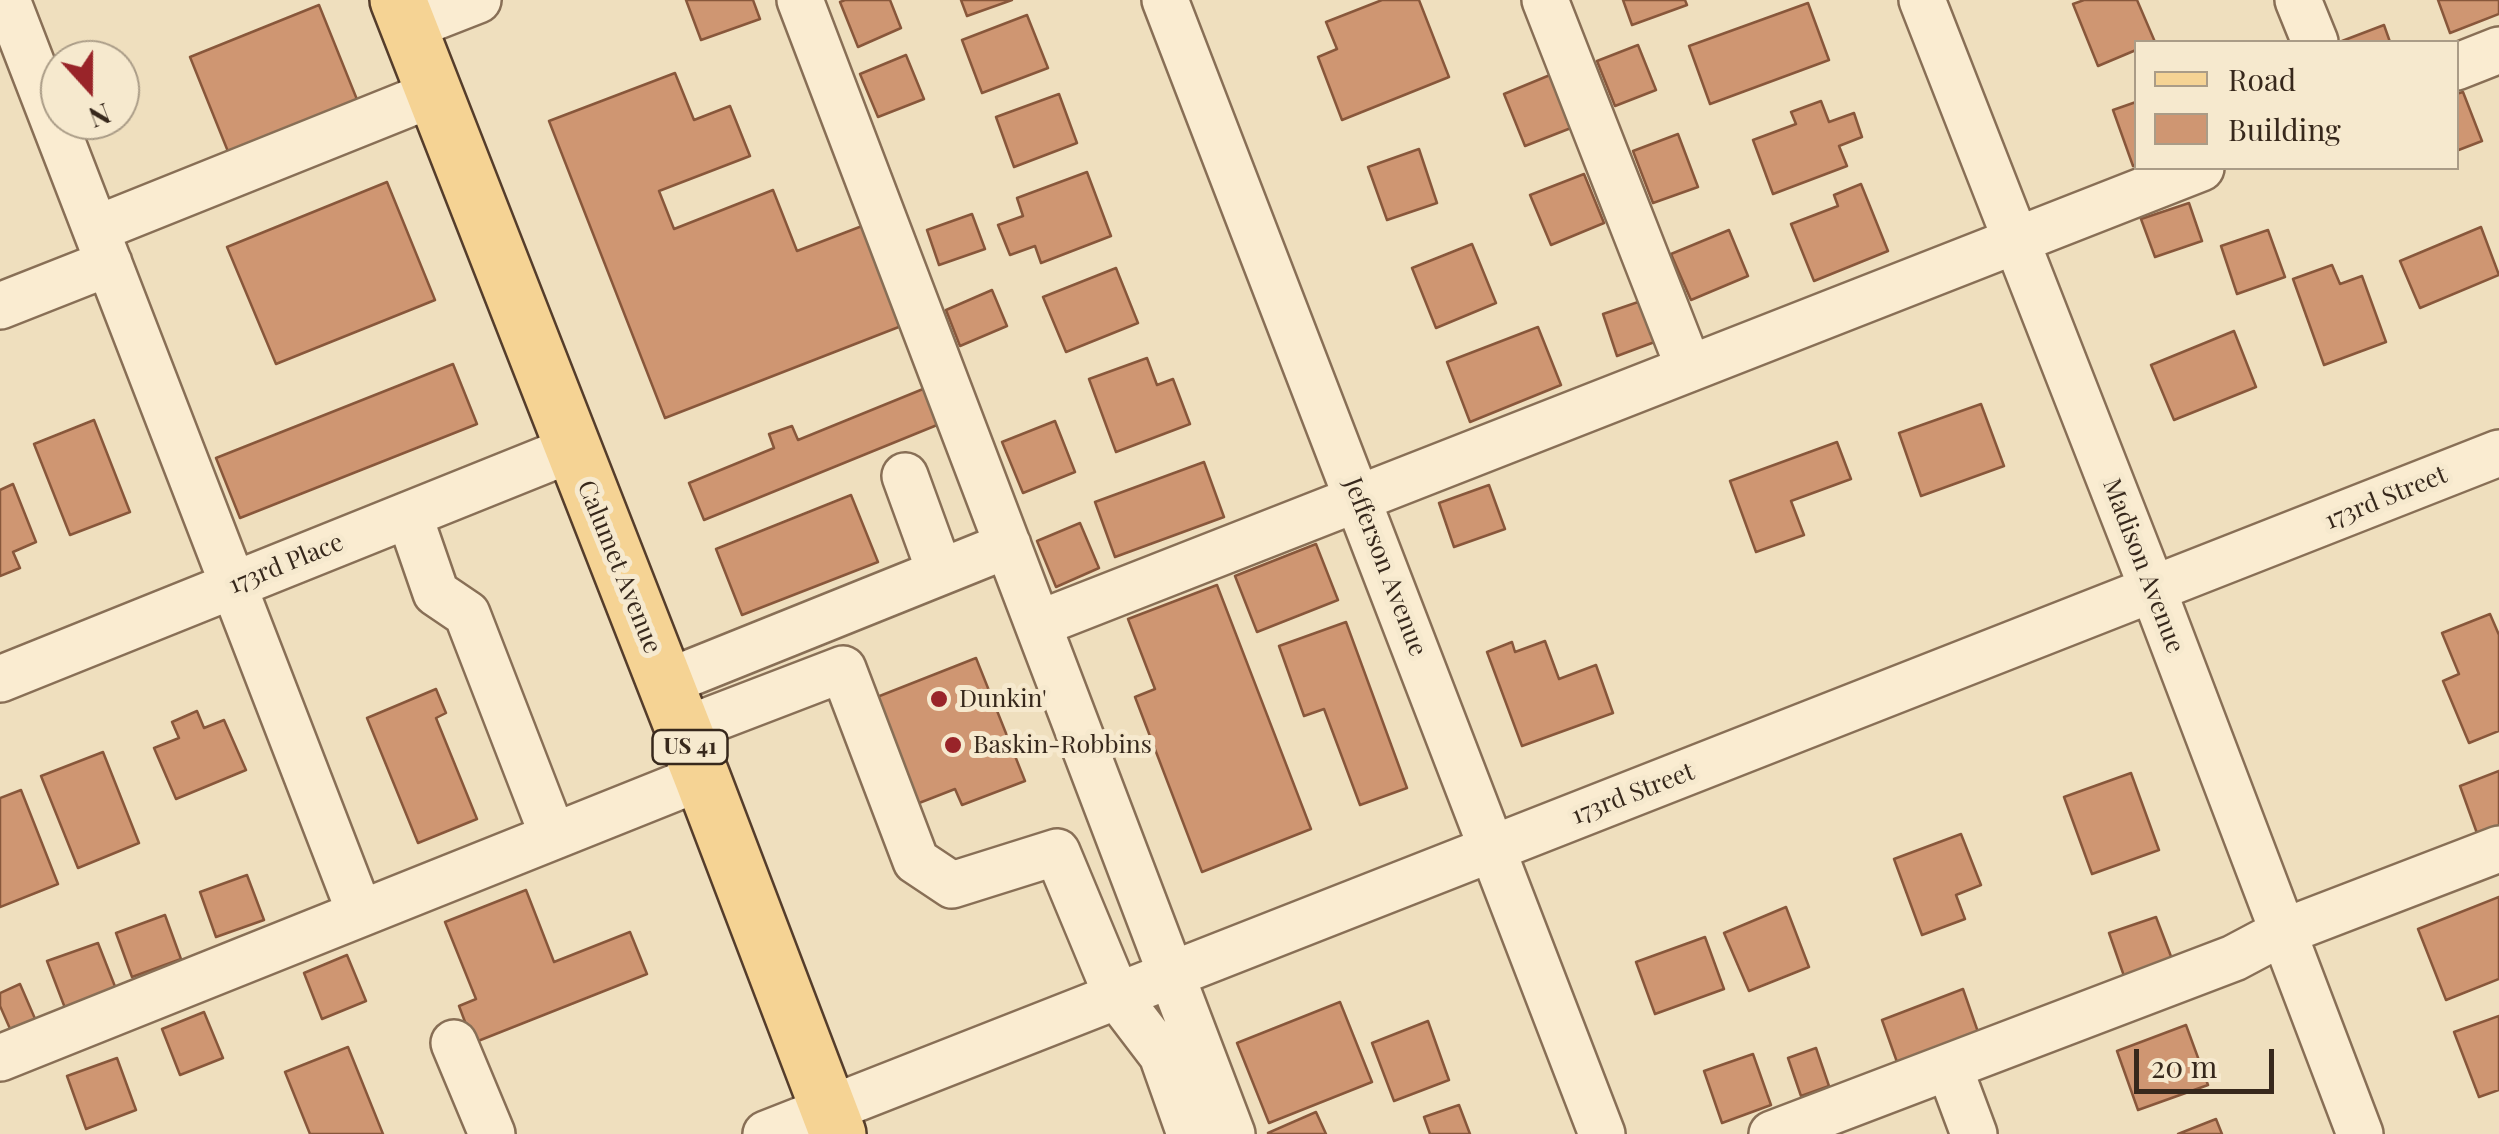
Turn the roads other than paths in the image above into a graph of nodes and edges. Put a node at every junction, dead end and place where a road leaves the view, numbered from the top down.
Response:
1 (7, 0) edge
2 (478, 0) edge
3 (800, 0) edge
4 (1165, 0) edge
5 (1544, 0) edge
6 (1922, 0) edge
7 (2298, 0) edge
8 (404, 14) edge
9 (2314, 40) edge
10 (2499, 50) edge
11 (2459, 66) edge
12 (435, 92) junction
13 (2197, 170) edge
14 (2016, 240) junction
15 (102, 246) junction
16 (0, 306) edge
17 (1690, 368) junction
18 (572, 449) junction
19 (2499, 453) edge
20 (904, 476) dead end
21 (1358, 499) junction
22 (408, 515) junction
23 (1008, 545) junction
24 (940, 572) junction
25 (234, 585) junction
26 (2153, 590) junction
27 (1038, 624) junction
28 (0, 678) edge
29 (684, 730) junction
30 (553, 836) junction
31 (1493, 849) junction
32 (2499, 849) edge
33 (360, 913) junction
34 (2283, 932) junction
35 (1171, 975) junction
36 (1117, 996) junction
37 (454, 1044) dead end
38 (0, 1058) edge
39 (1948, 1066) junction
40 (833, 1122) edge
41 (492, 1134) edge
42 (766, 1134) edge
43 (1190, 1134) edge
44 (1232, 1134) edge
45 (1602, 1134) edge
46 (1772, 1134) edge
47 (1974, 1134) edge
48 (2360, 1134) edge

1 - 15 street
2 - 8 street
3 - 23 street
4 - 21 street, Jefferson Avenue
5 - 17 street
6 - 14 street, Madison Avenue
7 - 9 street
8 - 12 main road, Calumet Avenue / US 41
10 - 11 street
12 - 15 street
12 - 18 main road, Calumet Avenue / US 41
13 - 14 street
14 - 17 street
14 - 26 street, Madison Avenue
15 - 16 street
15 - 25 street
17 - 21 street
18 - 22 street, 173rd Place
18 - 29 main road, Calumet Avenue / US 41
19 - 26 street, 173rd Street
20 - 24 street
21 - 27 street
21 - 31 street, Jefferson Avenue
22 - 25 street, 173rd Place
22 - 30 street
23 - 24 street
23 - 27 street
24 - 29 street
25 - 28 street, 173rd Place
25 - 33 street
26 - 31 street, 173rd Street
26 - 34 street, Madison Avenue
27 - 35 street
29 - 30 street
29 - 36 street
29 - 40 main road, Calumet Avenue / US 41
30 - 33 street
31 - 35 street, 173rd Street
31 - 45 street, Jefferson Avenue
32 - 34 street
33 - 38 street
34 - 39 street
34 - 48 street, Madison Avenue
35 - 36 street, 173rd Street
35 - 44 street
36 - 40 street, 173rd Street
36 - 43 street
37 - 41 street
39 - 46 street
39 - 47 street
40 - 42 street, 173rd Street

